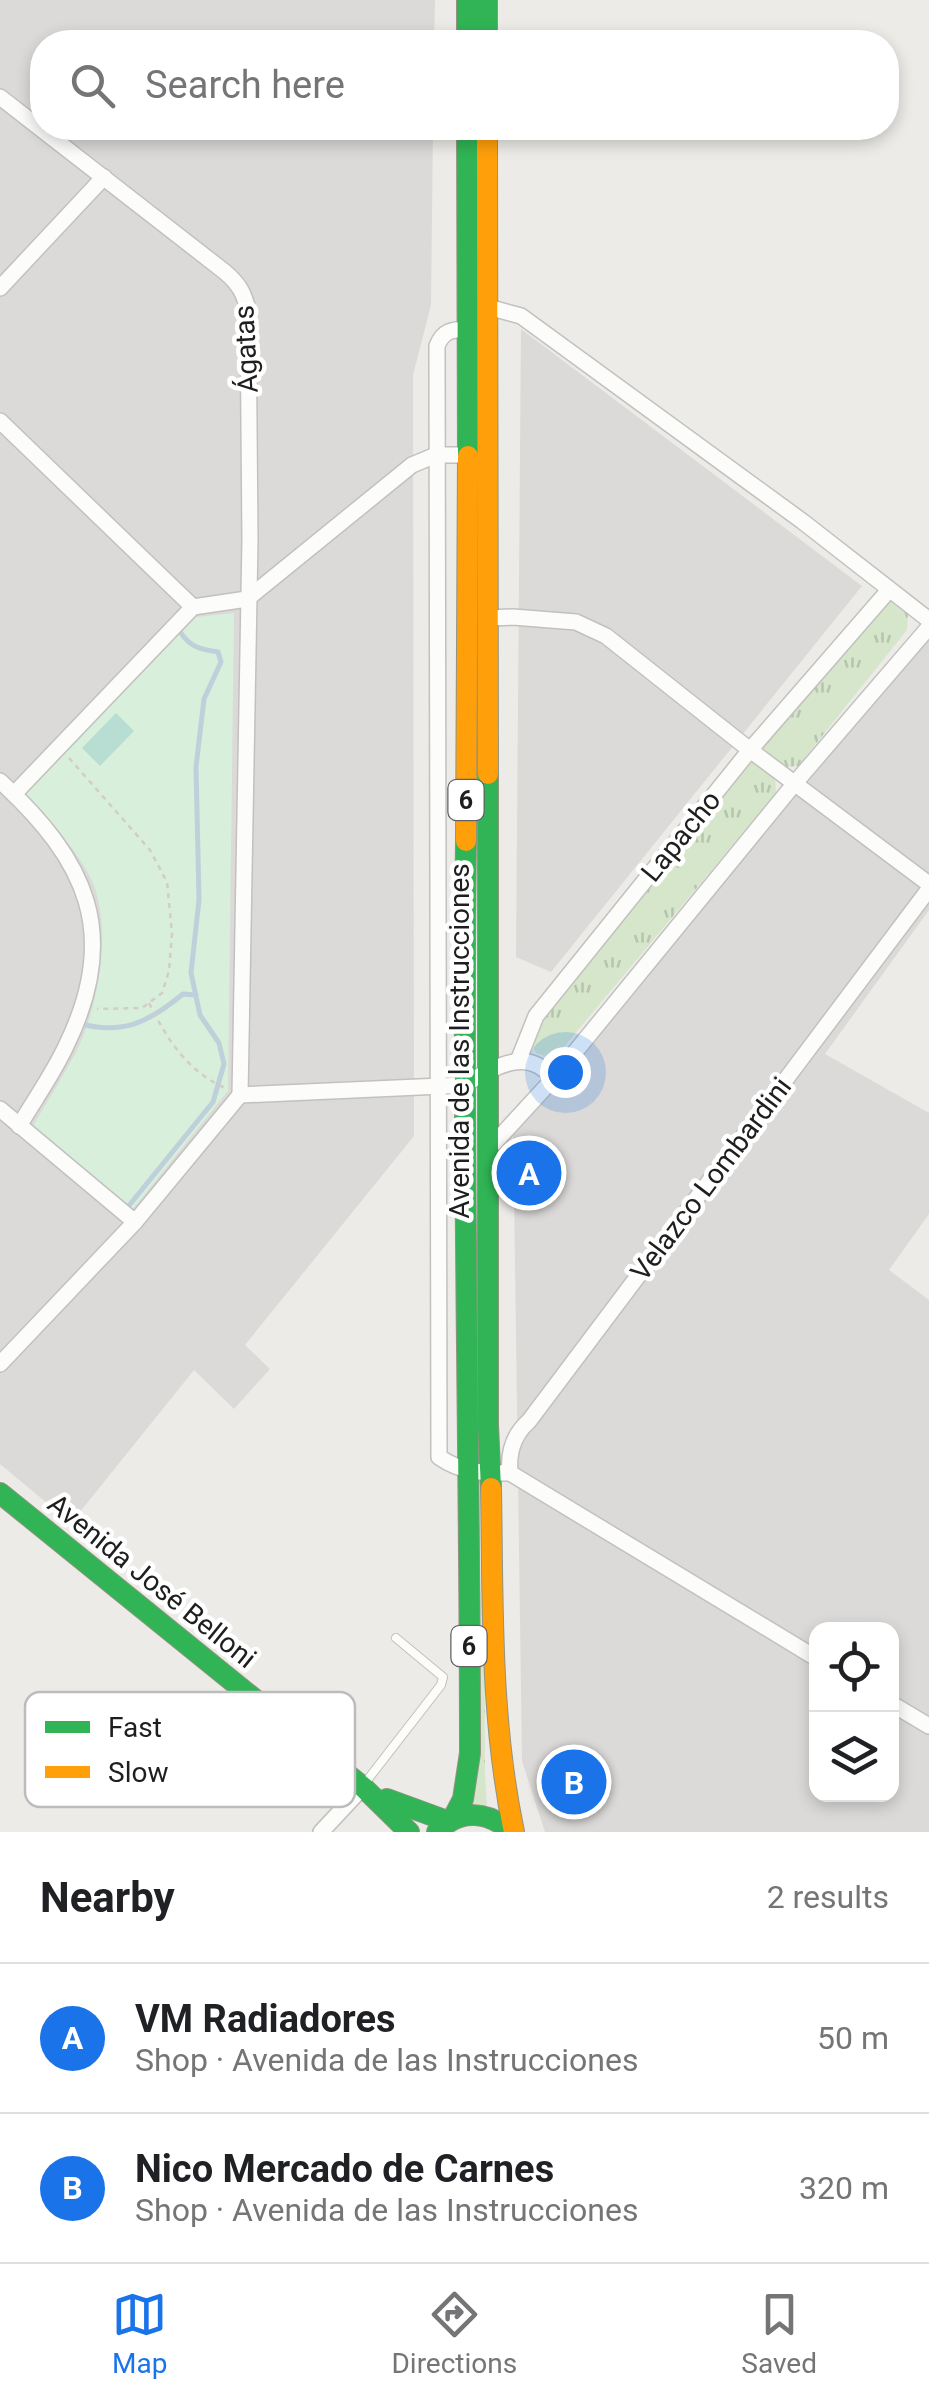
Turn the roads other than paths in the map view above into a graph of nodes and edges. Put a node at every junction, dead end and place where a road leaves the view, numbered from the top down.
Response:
1 (467, 0) edge
2 (487, 0) edge
3 (467, 30) edge
4 (487, 30) edge
5 (0, 97) edge
6 (30, 120) edge
7 (57, 140) edge
8 (468, 140) edge
9 (487, 140) edge
10 (104, 176) junction
11 (0, 288) edge
12 (488, 306) junction
13 (468, 329) junction
14 (0, 421) edge
15 (436, 456) junction
16 (468, 456) junction
17 (888, 590) junction
18 (247, 599) junction
19 (193, 606) junction
20 (488, 618) junction
21 (929, 624) edge
22 (750, 750) junction
23 (0, 781) edge
24 (795, 783) junction
25 (14, 794) junction
26 (929, 886) edge
27 (518, 1061) junction
28 (485, 1073) junction
29 (553, 1079) junction
30 (464, 1085) junction
31 (437, 1088) junction
32 (234, 1092) junction
33 (0, 1109) edge
34 (19, 1126) junction
35 (486, 1152) junction
36 (136, 1222) junction
37 (0, 1364) edge
38 (470, 1472) junction
39 (501, 1473) junction
40 (0, 1492) edge
41 (396, 1638) dead end
42 (809, 1654) edge
43 (245, 1692) edge
44 (899, 1708) edge
45 (929, 1726) edge
46 (355, 1781) edge
47 (362, 1787) junction
48 (355, 1795) edge
49 (344, 1807) edge
50 (446, 1824) edge
51 (321, 1832) edge
52 (409, 1832) edge
53 (513, 1832) edge

1 - 3 main road
2 - 4 main road
5 - 6 street, Ágatas
7 - 10 street, Ágatas
8 - 13 main road, Avenida de las Instrucciones / 6
9 - 12 main road, Avenida de las Instrucciones / 6
10 - 11 street
10 - 18 street, Ágatas
12 - 17 street
12 - 20 main road, Avenida de las Instrucciones / 6
13 - 15 street, Avenida de las Instrucciones
13 - 16 main road, Avenida de las Instrucciones / 6
14 - 19 street
15 - 16 street
15 - 18 street
15 - 31 street, Avenida de las Instrucciones
16 - 30 main road, Avenida de las Instrucciones / 6
17 - 21 street
17 - 22 street, Lapacho
18 - 19 street
18 - 32 street, Ágatas
19 - 25 street
20 - 22 street
20 - 28 main road, Avenida de las Instrucciones / 6
21 - 24 street, Lapacho
22 - 24 street
22 - 27 street, Lapacho
23 - 25 street
24 - 26 street
24 - 29 street, Lapacho
25 - 34 street
26 - 39 street, Velazco Lombardini
27 - 28 street
27 - 29 street
28 - 30 street
28 - 35 main road, Avenida de las Instrucciones / 6
29 - 35 street, Lapacho
30 - 31 street
30 - 38 main road, Avenida de las Instrucciones / 6
31 - 32 street
31 - 38 street, Avenida de las Instrucciones
32 - 36 street
33 - 34 street
34 - 36 street
35 - 39 main road, Avenida de las Instrucciones / 6
36 - 37 street
38 - 39 street
38 - 50 main road, Avenida de las Instrucciones / 6
39 - 42 street
39 - 53 main road, Avenida de las Instrucciones / 6
40 - 43 main road, Avenida José Belloni
41 - 47 lane
44 - 45 street
46 - 47 main road, Avenida José Belloni
47 - 48 street
47 - 50 main road, Avenida José Belloni
47 - 52 main road, Avenida José Belloni
49 - 51 street
50 - 53 main road, Avenida José Belloni

